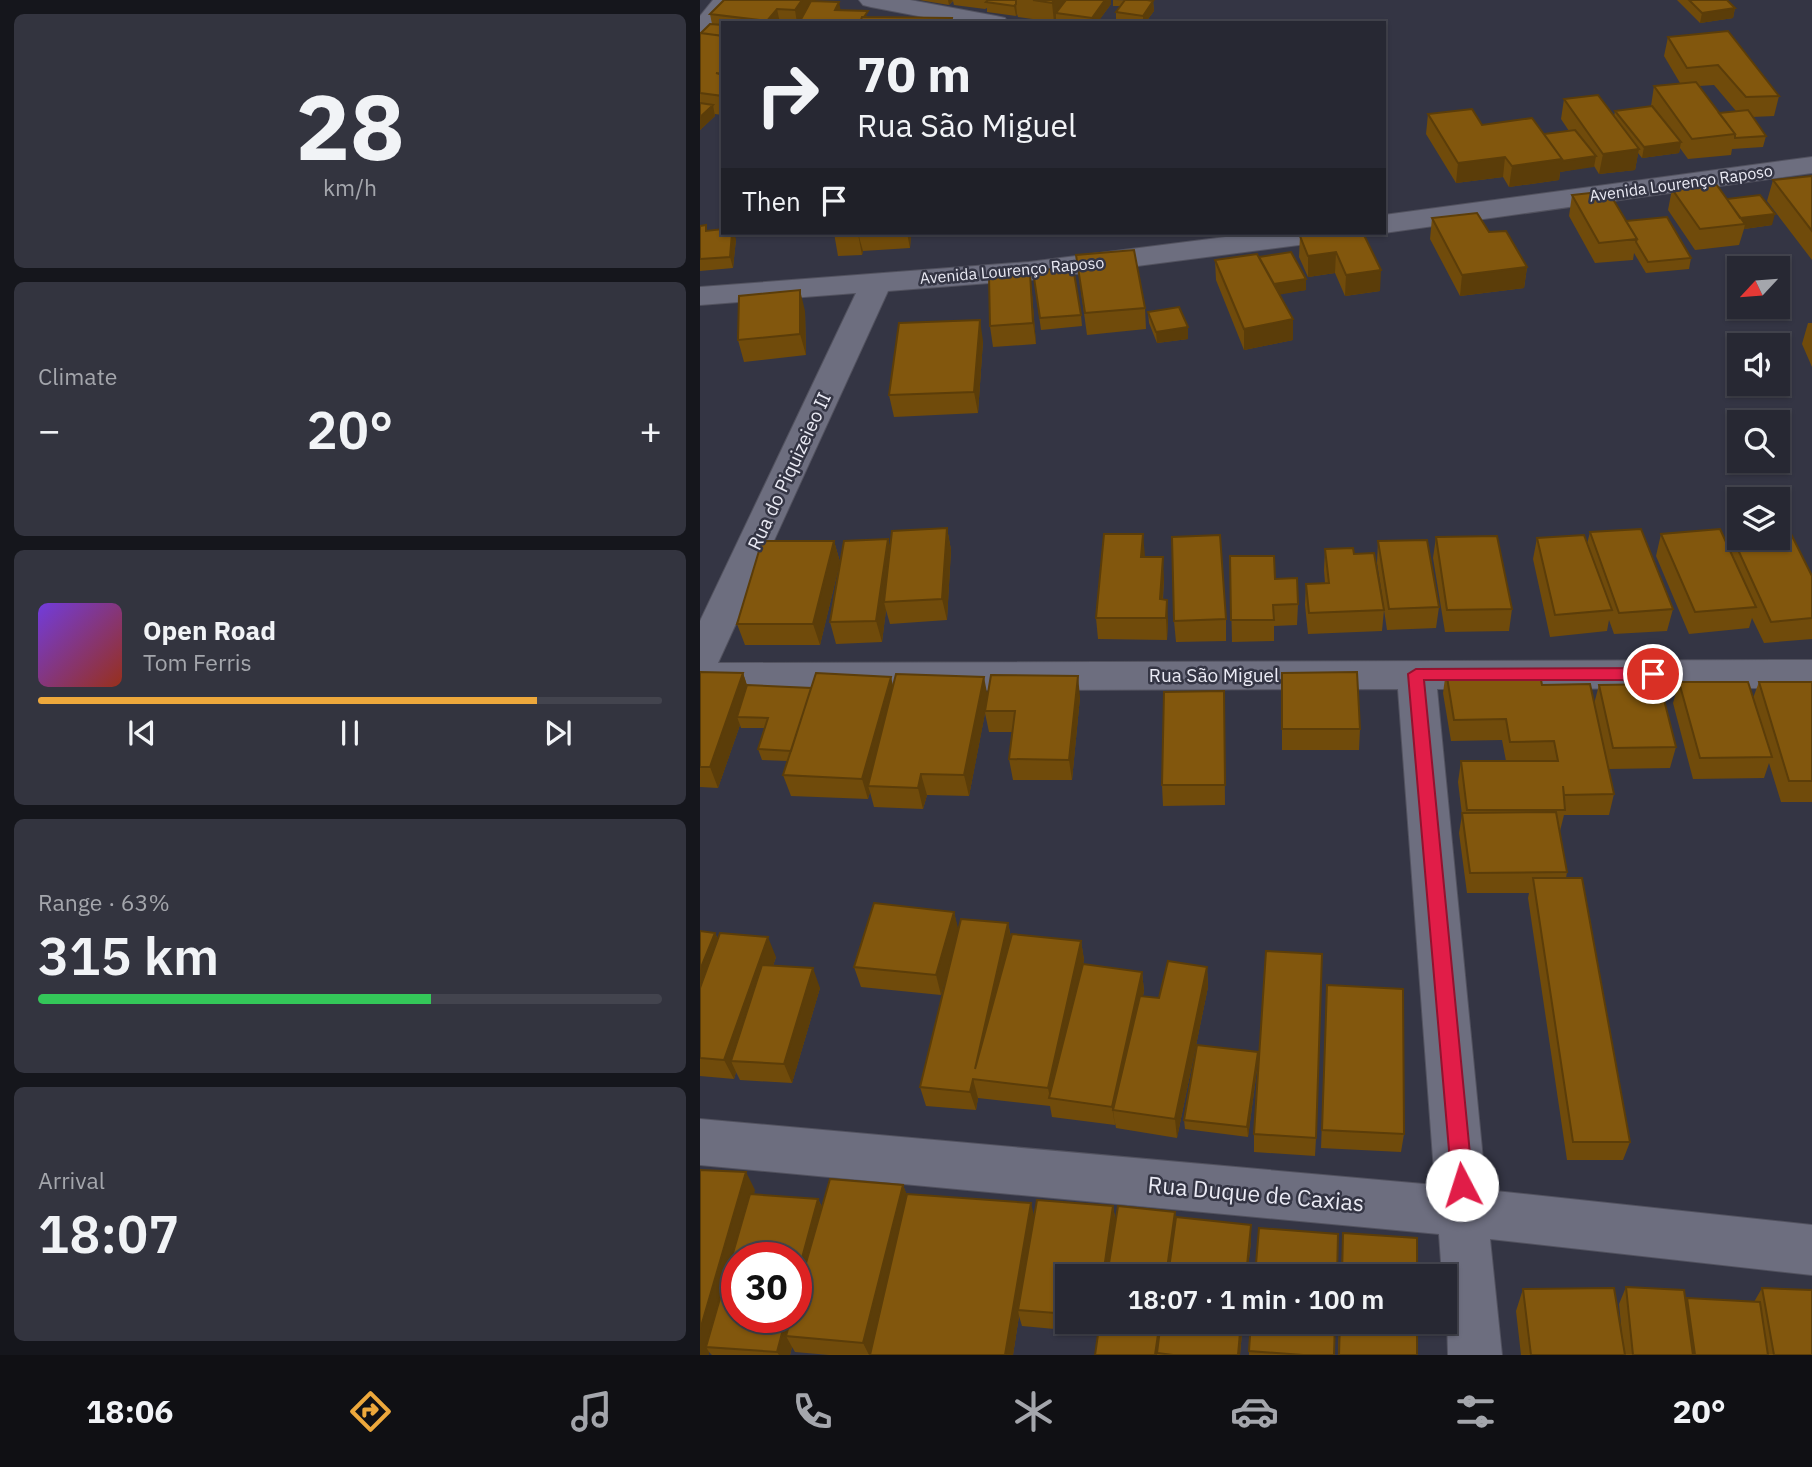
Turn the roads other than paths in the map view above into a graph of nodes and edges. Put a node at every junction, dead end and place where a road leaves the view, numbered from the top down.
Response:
1 (726, 0) edge
2 (871, 0) edge
3 (985, 21) edge
4 (700, 31) edge
5 (1812, 165) edge
6 (1386, 224) edge
7 (1307, 235) edge
8 (877, 281) junction
9 (700, 296) edge
10 (700, 661) edge
11 (1416, 674) junction
12 (1812, 674) edge
13 (700, 677) edge
14 (700, 1142) edge
15 (1465, 1212) junction
16 (1812, 1250) edge
17 (1475, 1355) edge

1 - 4 street
2 - 3 street
5 - 6 street, Avenida Lourenço Raposo
7 - 8 street, Avenida Lourenço Raposo
8 - 9 street, Avenida Lourenço Raposo
8 - 10 street, Rua do Piquizeieo II
11 - 12 street, Rua São Miguel
11 - 13 street, Rua São Miguel
11 - 15 street
14 - 15 street, Rua Duque de Caxias
15 - 16 street, Rua Duque de Caxias
15 - 17 street

